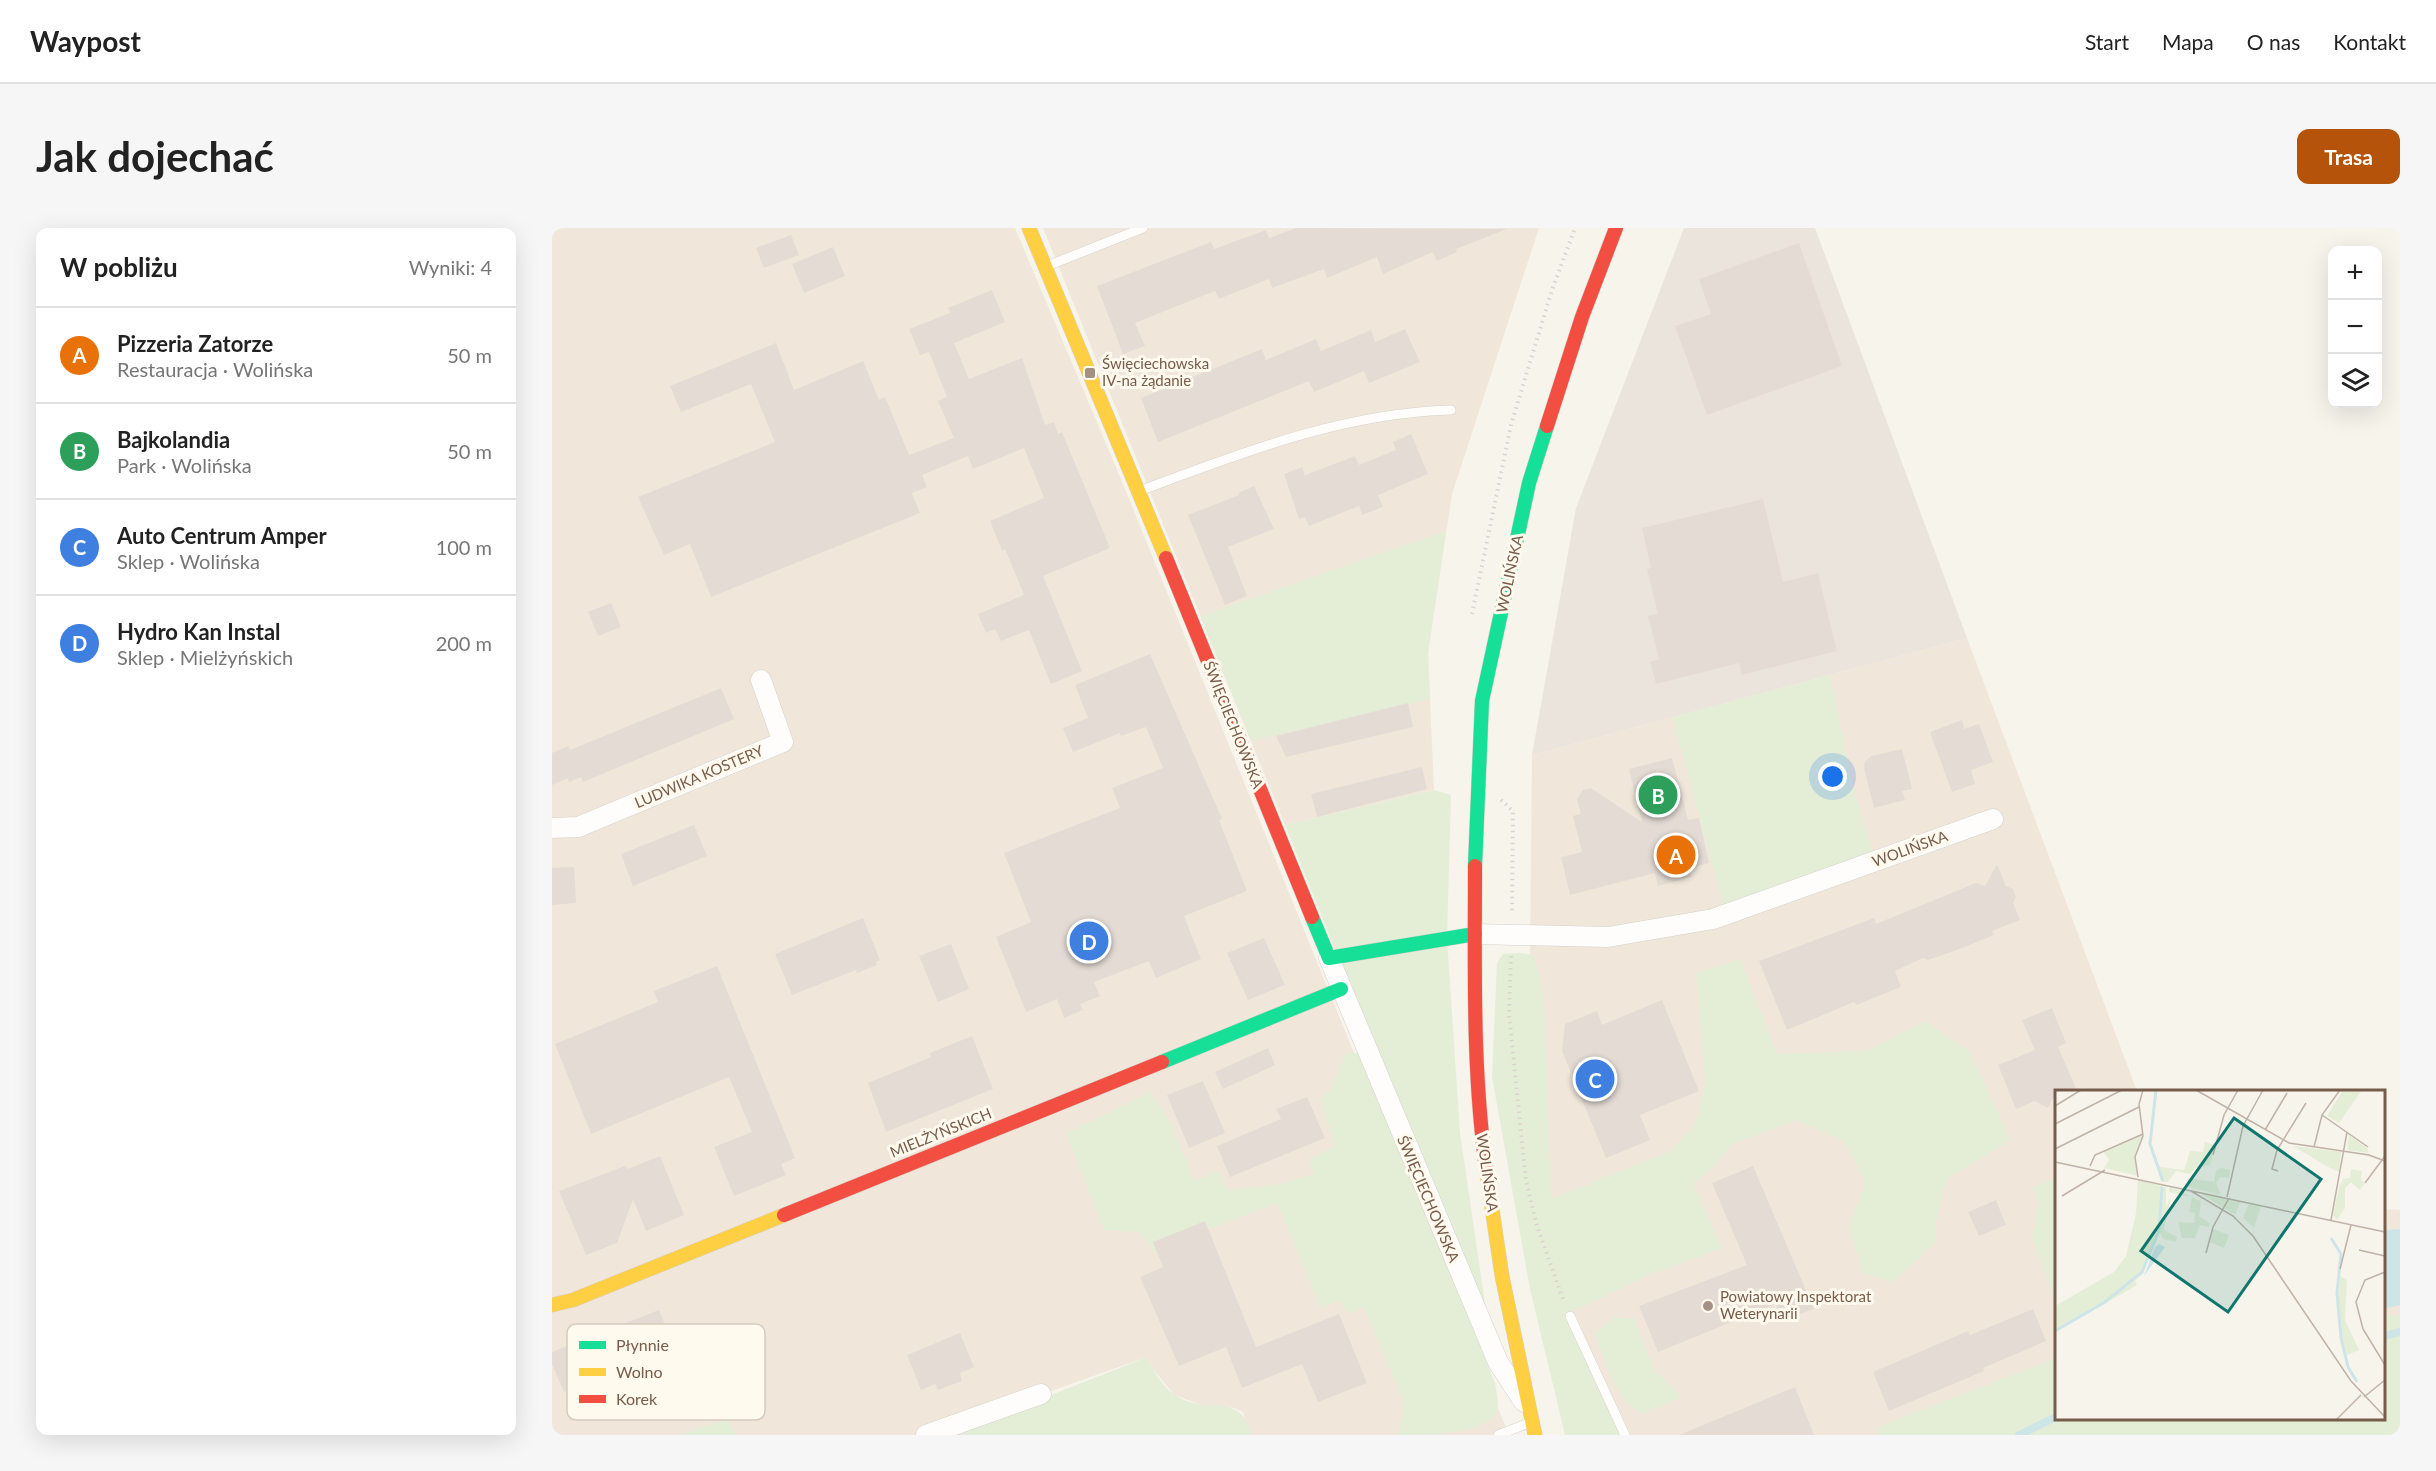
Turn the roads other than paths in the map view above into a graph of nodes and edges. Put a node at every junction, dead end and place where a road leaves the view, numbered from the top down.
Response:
1 (1029, 228) edge
2 (1143, 228) edge
3 (1616, 228) edge
4 (1045, 267) junction
5 (1451, 410) dead end
6 (1139, 491) junction
7 (761, 681) dead end
8 (1993, 819) dead end
9 (552, 828) edge
10 (1475, 934) junction
11 (1329, 958) junction
12 (1341, 989) junction
13 (552, 1305) edge
14 (1570, 1316) road end
15 (1041, 1394) dead end
16 (1532, 1422) edge
17 (926, 1435) edge
18 (1498, 1435) edge
19 (1625, 1435) edge

1 - 4 street, ŚWIĘCIECHOWSKA
2 - 4 lane
3 - 10 street, WOLIŃSKA
4 - 6 street, ŚWIĘCIECHOWSKA
5 - 6 lane
6 - 11 street, ŚWIĘCIECHOWSKA
7 - 9 street, LUDWIKA KOSTERY
8 - 10 street, WOLIŃSKA
10 - 11 street
10 - 16 street, WOLIŃSKA
11 - 12 street, ŚWIĘCIECHOWSKA
12 - 13 street, MIELŻYŃSKICH
12 - 16 street, ŚWIĘCIECHOWSKA
14 - 19 lane
15 - 17 street
16 - 18 lane

